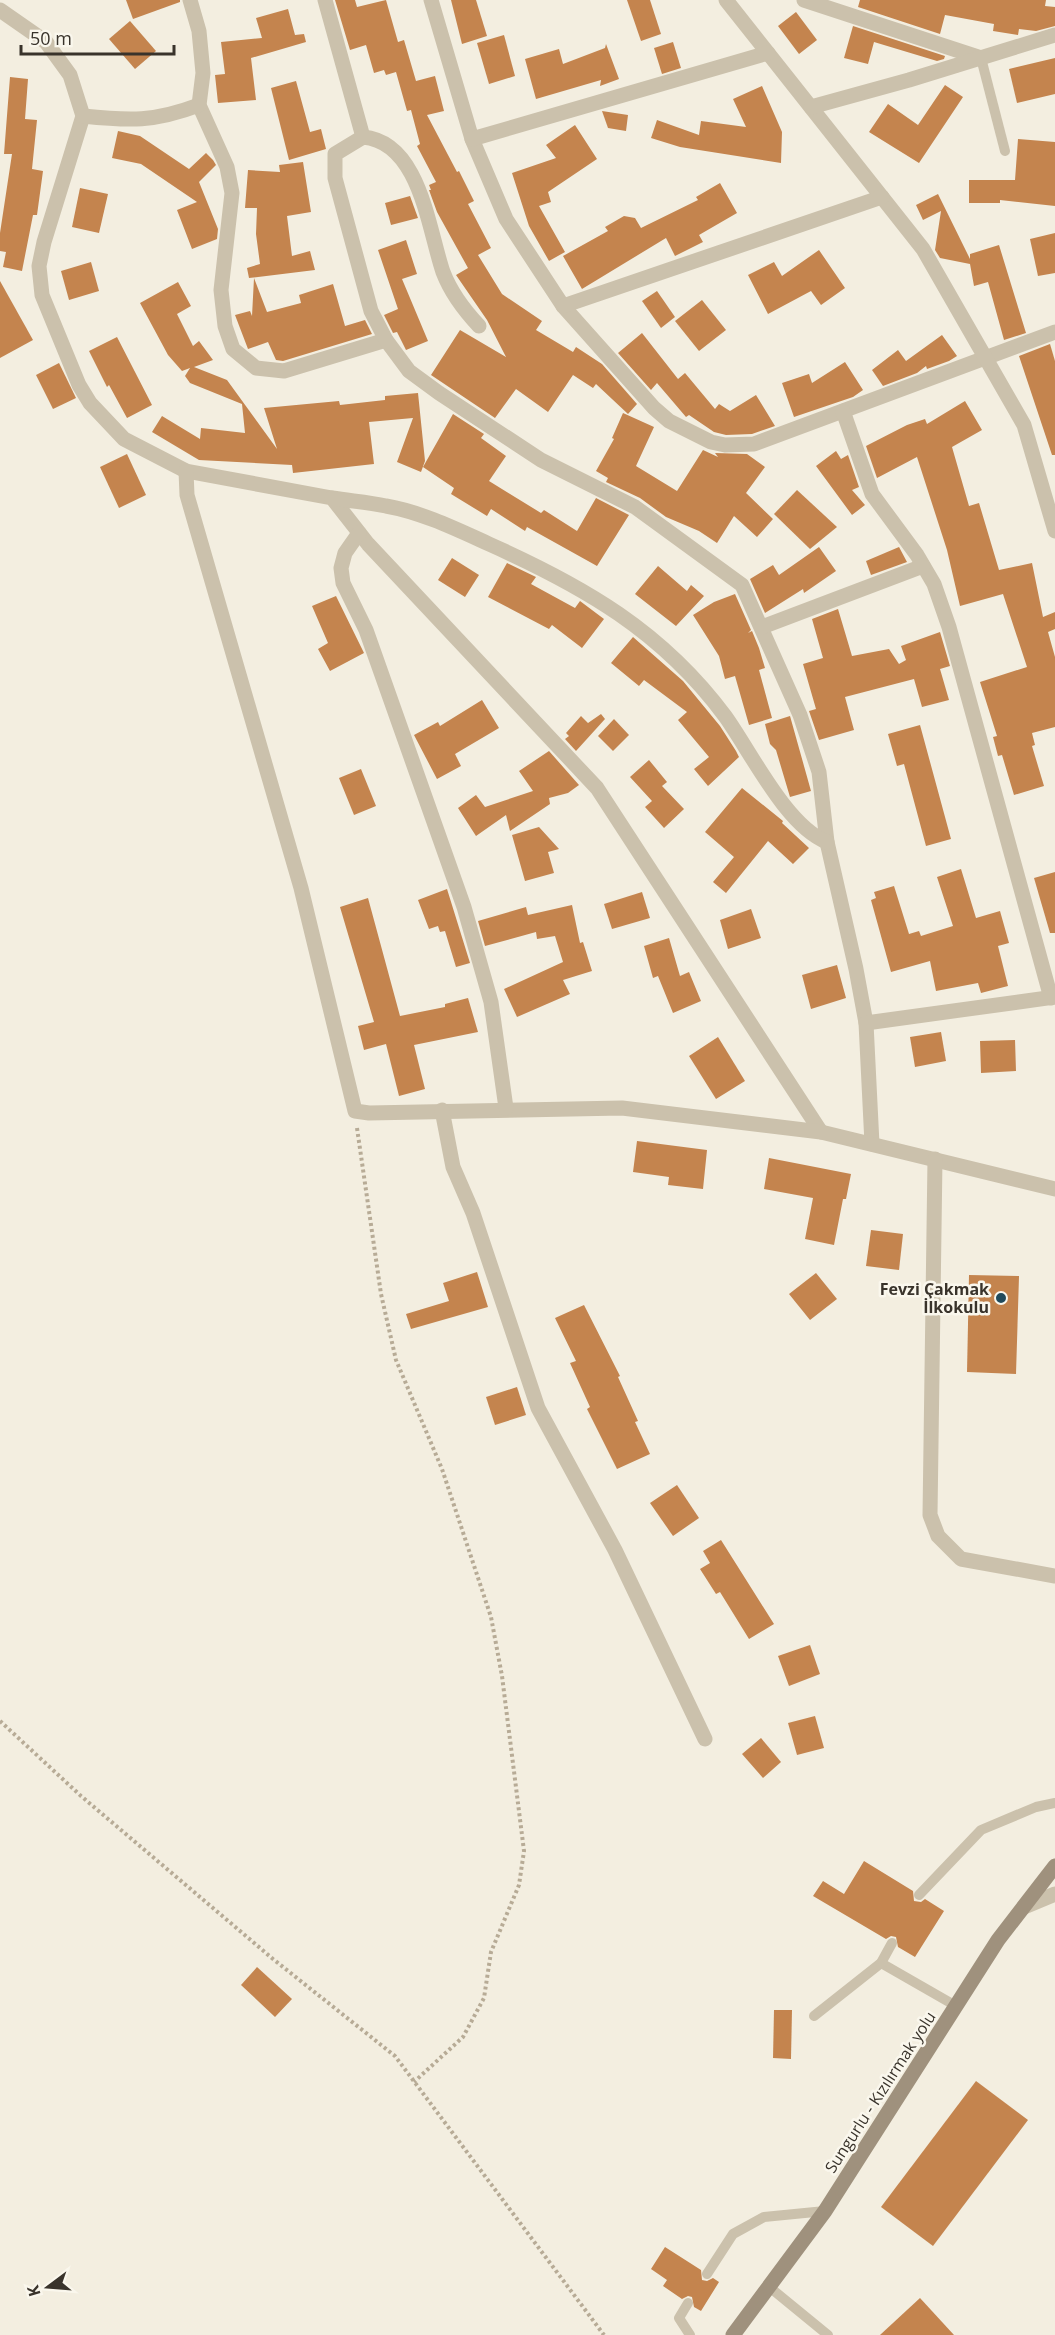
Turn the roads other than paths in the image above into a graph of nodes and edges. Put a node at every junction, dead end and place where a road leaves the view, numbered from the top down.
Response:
1 (190, 0) edge
2 (325, 0) edge
3 (431, 0) edge
4 (726, 0) edge
5 (804, 0) edge
6 (0, 10) edge
7 (1055, 35) edge
8 (768, 53) junction
9 (981, 58) junction
10 (199, 105) junction
11 (811, 107) junction
12 (83, 116) junction
13 (363, 137) junction
14 (472, 139) junction
15 (1005, 151) dead end
16 (882, 197) junction
17 (563, 306) junction
18 (479, 326) dead end
19 (1055, 332) edge
20 (386, 340) junction
21 (986, 359) junction
22 (843, 411) junction
23 (186, 471) junction
24 (332, 498) junction
25 (1055, 531) edge
26 (359, 532) junction
27 (923, 566) junction
28 (762, 627) junction
29 (827, 842) junction
30 (1053, 997) edge
31 (866, 1023) junction
32 (506, 1108) junction
33 (442, 1110) junction
34 (821, 1132) junction
35 (872, 1144) junction
36 (936, 1160) junction
37 (1055, 1189) edge
38 (1055, 1576) edge
39 (705, 1739) dead end
40 (1055, 1803) edge
41 (1055, 1866) edge
42 (1055, 1894) edge
43 (919, 1895) dead end
44 (1024, 1907) junction
45 (892, 1943) dead end
46 (881, 1963) junction
47 (956, 2006) junction
48 (814, 2016) dead end
49 (825, 2211) junction
50 (707, 2274) dead end
51 (768, 2286) junction
52 (688, 2303) dead end
53 (690, 2335) edge
54 (733, 2335) edge
55 (828, 2335) edge

1 - 10 street
2 - 13 street
3 - 14 street
4 - 8 street
5 - 9 street
6 - 12 street
7 - 9 street
8 - 11 street
8 - 14 street
9 - 11 street
9 - 15 lane
10 - 12 street
10 - 20 street
11 - 16 street
12 - 23 street
13 - 18 street
13 - 20 street
14 - 17 street
16 - 17 street
16 - 21 street
17 - 22 street
19 - 21 street
20 - 28 street
21 - 22 street
21 - 25 street
22 - 27 street
23 - 24 street
23 - 33 street
24 - 26 street
24 - 29 street
26 - 32 street
26 - 34 street
27 - 28 street
27 - 30 street
28 - 29 street
29 - 31 street
30 - 31 street
31 - 35 street
32 - 33 street
32 - 34 street
33 - 39 street
34 - 35 street
35 - 36 street
36 - 37 street
36 - 38 street
40 - 43 lane
41 - 44 main road, Sungurlu - Kızılırmak yolu
42 - 44 street
44 - 47 main road, Sungurlu - Kızılırmak yolu
45 - 46 lane
46 - 47 lane
46 - 48 lane
47 - 49 main road, Sungurlu - Kızılırmak yolu
49 - 50 lane
49 - 51 main road, Sungurlu - Kızılırmak yolu
51 - 54 main road, Sungurlu - Kızılırmak yolu
51 - 55 lane
52 - 53 lane

